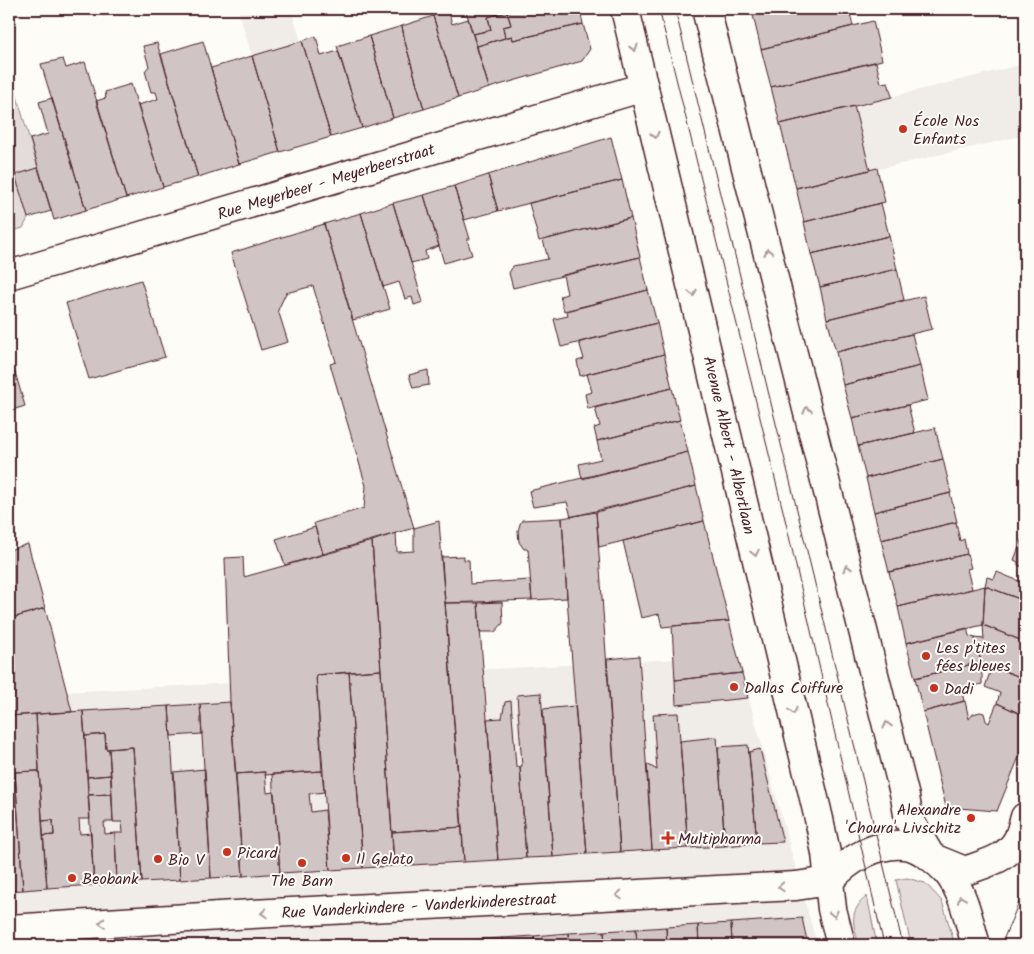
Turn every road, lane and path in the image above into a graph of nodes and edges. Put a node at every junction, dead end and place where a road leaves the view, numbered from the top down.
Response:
1 (625, 9) edge
2 (706, 9) edge
3 (644, 87) junction
4 (9, 275) edge
5 (1023, 832) edge
6 (931, 857) junction
7 (829, 882) junction
8 (9, 929) edge
9 (841, 945) edge
10 (976, 945) edge

1 -> 3 main road, Avenue Albert - Albertlaan
6 -> 2 main road
3 - 4 main road, Rue Meyerbeer - Meyerbeerstraat
3 -> 7 main road, Avenue Albert - Albertlaan
5 - 6 main road
6 - 7 main road
10 -> 6 main road
7 -> 8 main road, Rue Vanderkindere - Vanderkinderestraat
7 -> 9 main road, Avenue Albert - Albertlaan

